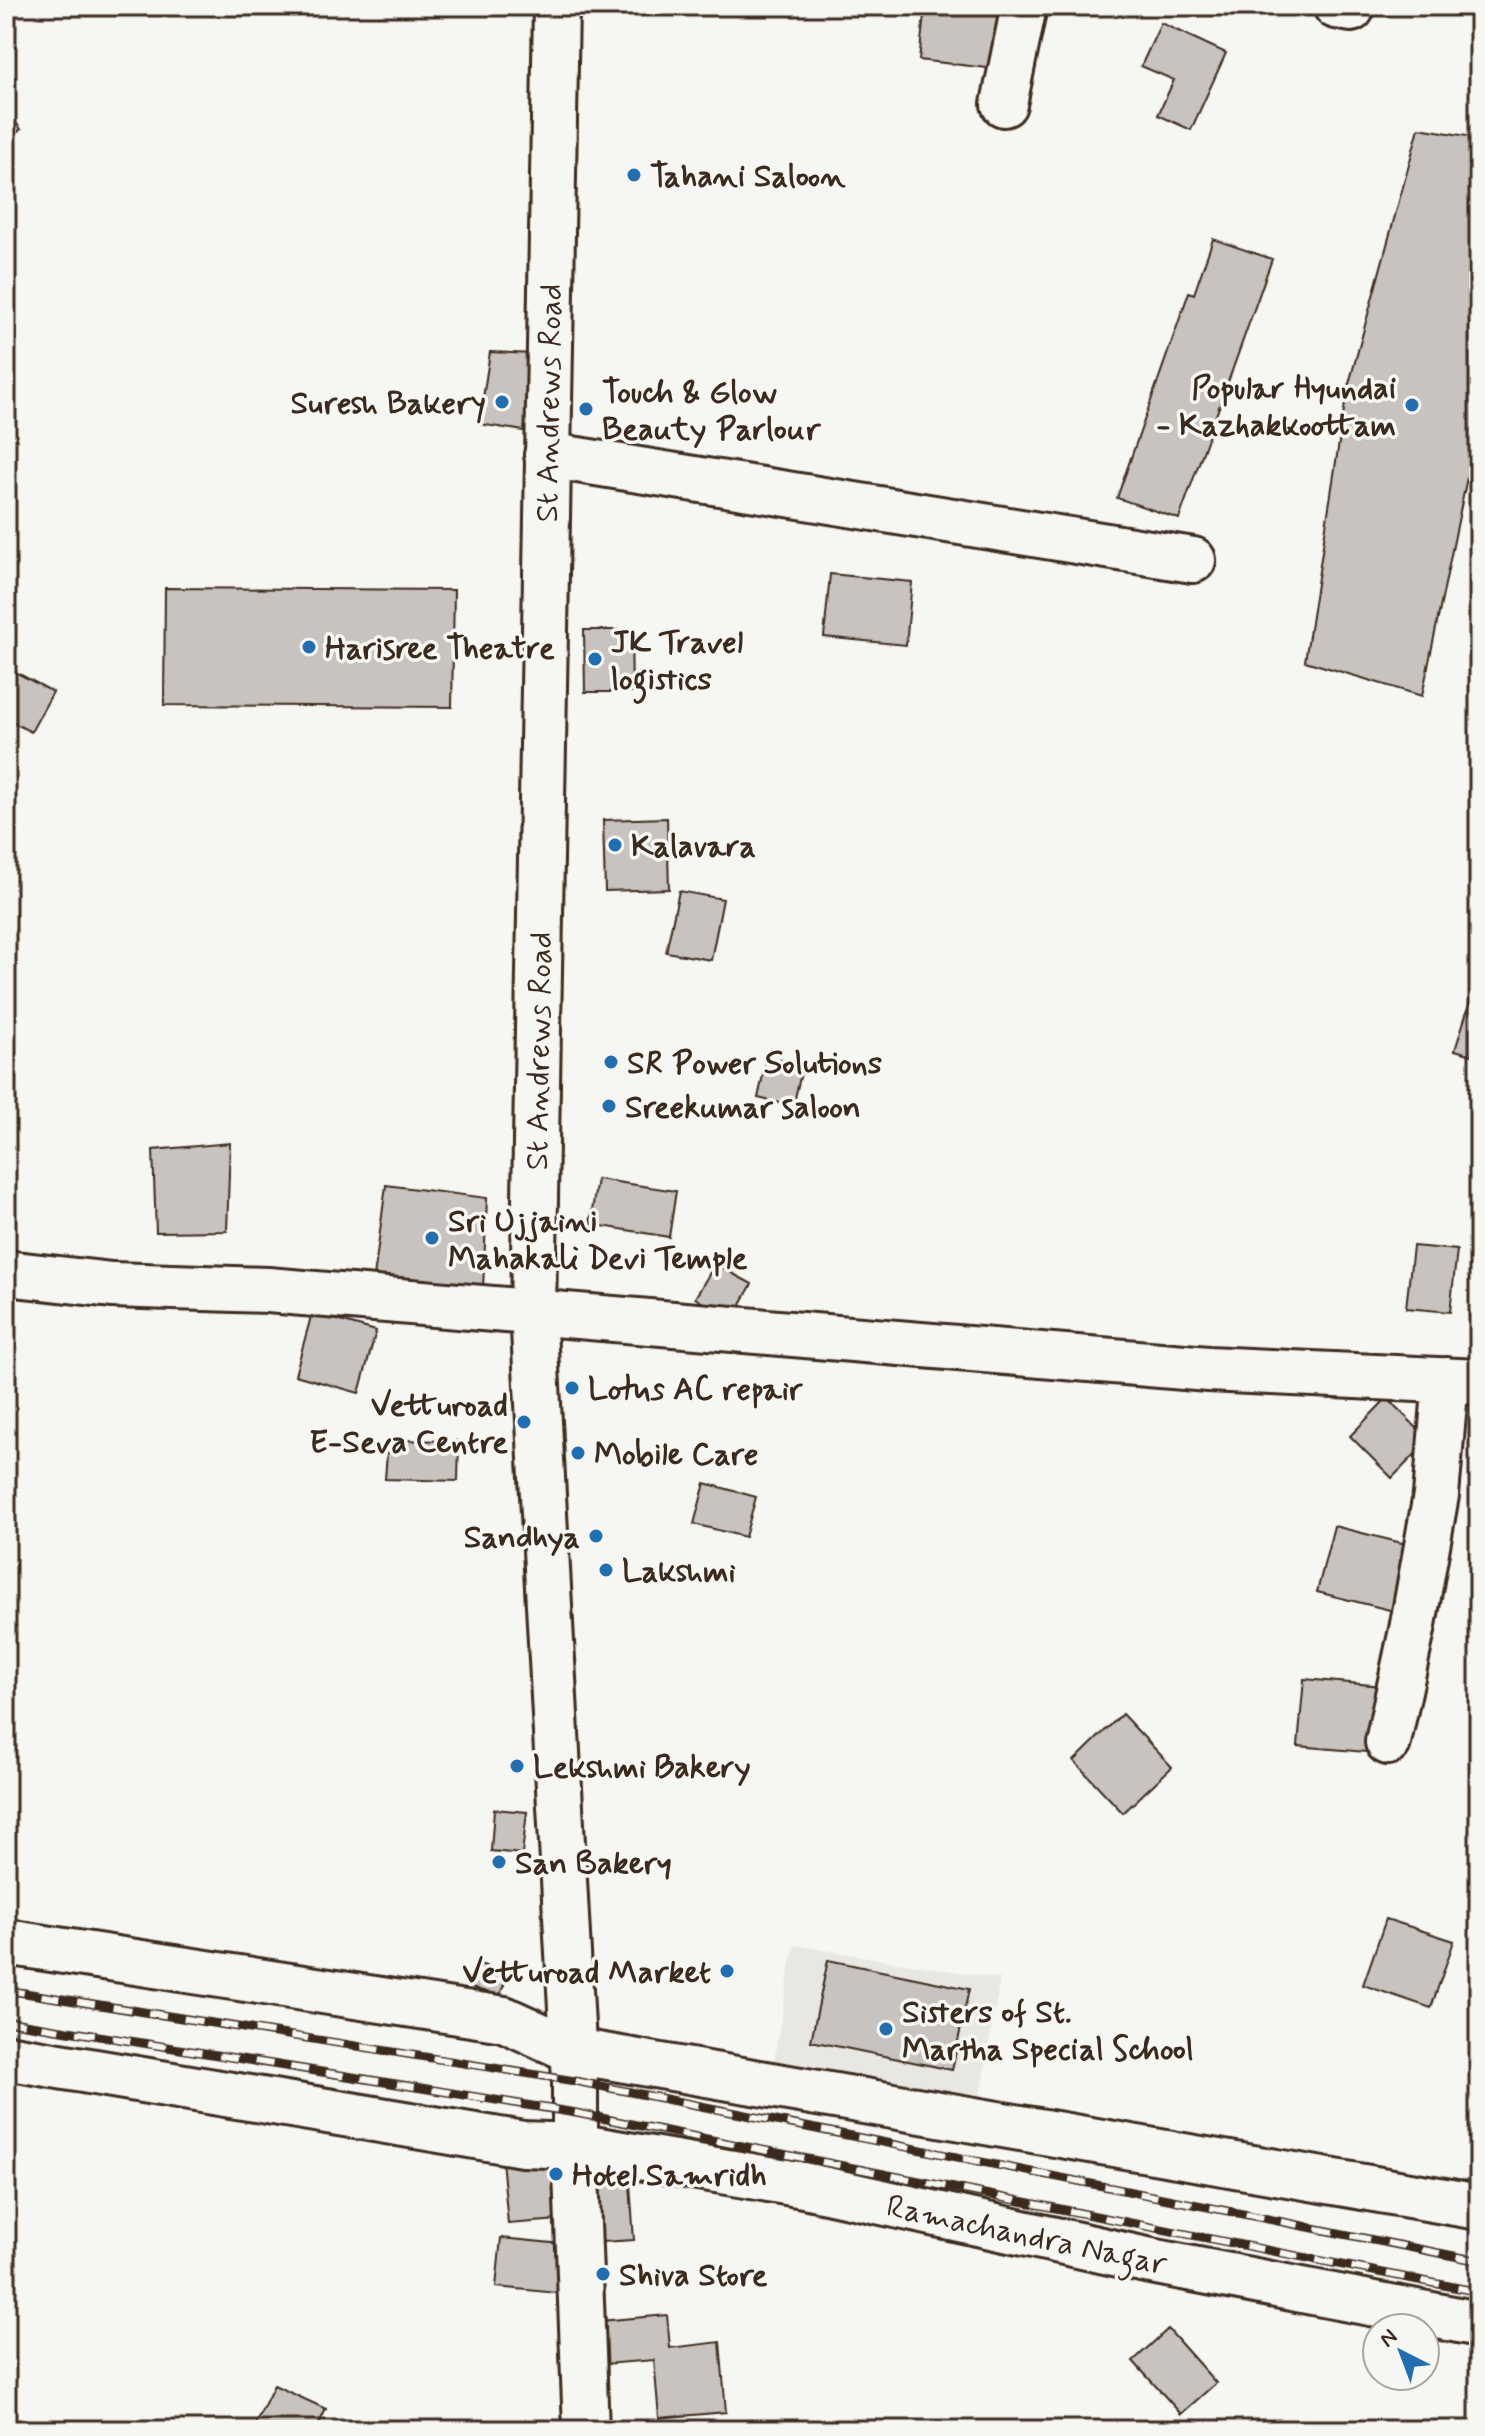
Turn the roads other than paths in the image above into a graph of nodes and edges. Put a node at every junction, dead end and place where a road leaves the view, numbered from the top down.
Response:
1 (556, 6) edge
2 (1024, 6) edge
3 (1336, 6) edge
4 (1352, 6) edge
5 (1004, 104) dead end
6 (547, 455) junction
7 (1193, 560) dead end
8 (6, 1273) edge
9 (533, 1312) junction
10 (1462, 1381) edge
11 (1388, 1742) dead end
12 (6, 1942) edge
13 (574, 2051) junction
14 (6, 2057) edge
15 (575, 2146) junction
16 (1479, 2207) edge
17 (1479, 2324) edge
18 (586, 2430) edge

1 - 6 street, St Andrews Road
2 - 5 street
3 - 4 street
6 - 7 street
6 - 9 street, St Andrews Road
8 - 9 street
9 - 10 street
9 - 13 street, St Andrews Road
10 - 11 street
12 - 13 street
13 - 15 street, St Andrews Road
13 - 16 street
14 - 15 street, Ramachandra Nagar
15 - 17 street, Ramachandra Nagar
15 - 18 street, St Andrews Road

